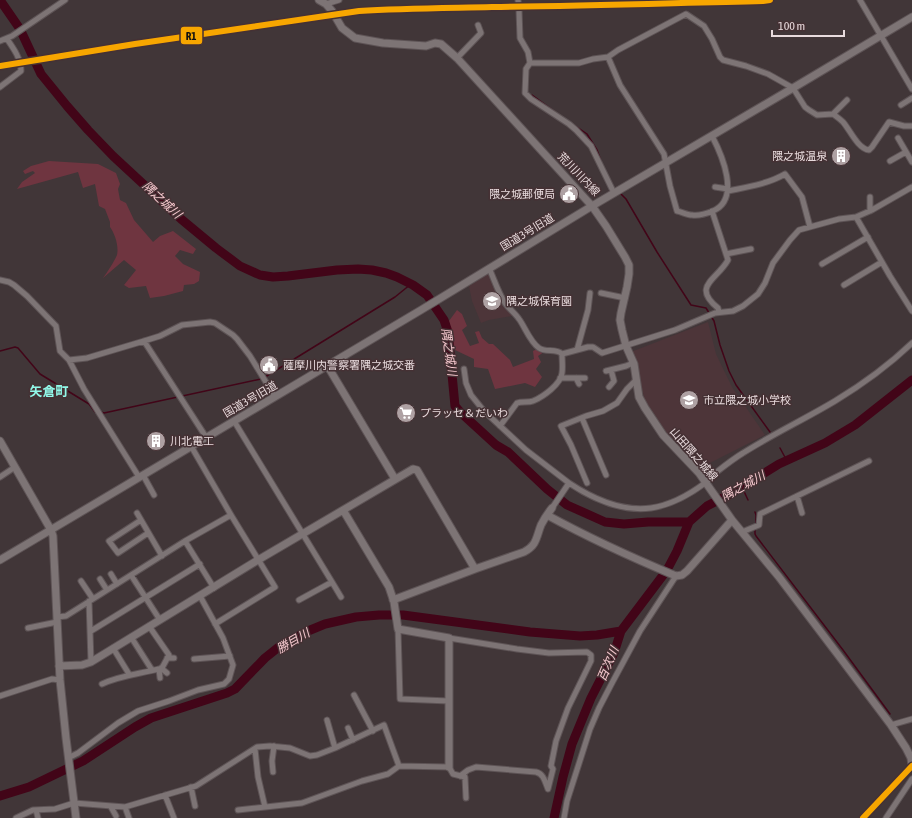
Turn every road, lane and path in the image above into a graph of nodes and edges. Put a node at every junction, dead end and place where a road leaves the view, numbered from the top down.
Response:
1 (65, 0) edge
2 (319, 0) edge
3 (339, 0) edge
4 (518, 0) edge
5 (860, 0) edge
6 (326, 4) junction
7 (912, 17) edge
8 (478, 25) dead end
9 (880, 36) junction
10 (9, 38) junction
11 (0, 41) edge
12 (608, 57) junction
13 (456, 58) junction
14 (530, 63) junction
15 (0, 87) edge
16 (793, 88) junction
17 (912, 89) edge
18 (912, 98) edge
19 (847, 100) dead end
20 (901, 105) dead end
21 (833, 114) junction
22 (912, 126) edge
23 (712, 136) junction
24 (898, 138) dead end
25 (906, 152) junction
26 (890, 161) dead end
27 (912, 162) edge
28 (666, 163) junction
29 (715, 187) dead end
30 (912, 187) edge
31 (728, 190) junction
32 (616, 192) junction
33 (870, 197) dead end
34 (592, 206) junction
35 (712, 211) junction
36 (870, 211) junction
37 (856, 216) junction
38 (810, 227) junction
39 (868, 237) junction
40 (751, 249) dead end
41 (726, 254) junction
42 (882, 262) junction
43 (822, 264) dead end
44 (489, 268) junction
45 (0, 280) edge
46 (844, 285) dead end
47 (590, 293) dead end
48 (601, 293) dead end
49 (625, 298) junction
50 (912, 311) edge
51 (714, 314) junction
52 (144, 341) junction
53 (912, 343) edge
54 (626, 346) junction
55 (577, 350) junction
56 (562, 354) junction
57 (69, 360) junction
58 (634, 363) junction
59 (327, 365) junction
60 (464, 369) dead end
61 (560, 378) junction
62 (576, 378) junction
63 (584, 378) dead end
64 (636, 380) junction
65 (579, 384) dead end
66 (609, 387) dead end
67 (275, 396) junction
68 (582, 418) junction
69 (234, 420) junction
70 (500, 426) junction
71 (206, 437) junction
72 (0, 441) edge
73 (191, 446) junction
74 (868, 460) dead end
75 (16, 467) junction
76 (606, 475) dead end
77 (141, 476) junction
78 (0, 477) edge
79 (395, 479) junction
80 (587, 483) dead end
81 (568, 484) junction
82 (706, 484) junction
83 (154, 495) dead end
84 (797, 496) junction
85 (552, 508) joint
86 (343, 510) junction
87 (136, 513) dead end
88 (802, 513) dead end
89 (231, 515) junction
90 (547, 515) junction
91 (730, 518) junction
92 (141, 520) junction
93 (51, 530) junction
94 (742, 532) junction
95 (148, 533) junction
96 (302, 534) junction
97 (186, 541) junction
98 (162, 556) junction
99 (0, 560) edge
100 (258, 560) junction
101 (200, 564) junction
102 (475, 569) junction
103 (111, 574) dead end
104 (131, 575) junction
105 (675, 576) junction
106 (100, 579) dead end
107 (81, 581) dead end
108 (332, 582) junction
109 (117, 584) junction
110 (214, 588) junction
111 (107, 590) junction
112 (200, 596) junction
113 (146, 597) junction
114 (341, 597) dead end
115 (91, 600) junction
116 (299, 600) dead end
117 (394, 601) junction
118 (57, 619) junction
119 (160, 620) junction
120 (215, 624) junction
121 (150, 626) junction
122 (398, 627) junction
123 (28, 628) dead end
124 (91, 631) junction
125 (131, 637) junction
126 (449, 638) junction
127 (113, 648) junction
128 (230, 656) junction
129 (167, 658) junction
130 (174, 658) dead end
131 (194, 659) dead end
132 (91, 662) junction
133 (59, 666) junction
134 (160, 668) junction
135 (152, 670) junction
136 (167, 673) dead end
137 (129, 674) junction
138 (160, 678) dead end
139 (60, 680) junction
140 (102, 684) dead end
141 (0, 696) edge
142 (354, 696) dead end
143 (449, 701) junction
144 (912, 719) edge
145 (327, 720) dead end
146 (891, 725) junction
147 (348, 728) dead end
148 (373, 731) junction
149 (353, 740) junction
150 (274, 746) junction
151 (335, 748) junction
152 (255, 749) junction
153 (68, 760) junction
154 (399, 766) junction
155 (912, 766) edge
156 (449, 767) junction
157 (273, 772) dead end
158 (460, 776) junction
159 (912, 779) edge
160 (191, 787) junction
161 (165, 795) junction
162 (466, 798) dead end
163 (74, 803) junction
164 (195, 806) dead end
165 (112, 807) junction
166 (125, 807) junction
167 (265, 807) junction
168 (36, 810) junction
169 (238, 810) dead end
170 (116, 816) dead end
171 (16, 818) edge
172 (38, 818) edge
173 (76, 818) edge
174 (129, 818) edge
175 (174, 818) edge
176 (564, 818) edge
177 (886, 818) edge

1 - 10 street
2 - 6 street, 荒川川内線
3 - 6 street
4 - 14 street
5 - 9 street
6 - 13 street, 荒川川内線
7 - 9 street, 荒川川内線
8 - 13 street
9 - 16 street, 荒川川内線
9 - 17 street
10 - 11 street
10 - 15 street
12 - 14 street
12 - 16 street
12 - 28 street
13 - 34 street, 荒川川内線
14 - 32 street
16 - 21 street
16 - 23 street, 荒川川内線
18 - 20 street
19 - 21 street
21 - 22 street
23 - 28 street, 荒川川内線
23 - 31 street
24 - 25 street
25 - 26 street
25 - 27 street
28 - 32 street, 荒川川内線
28 - 35 street
29 - 31 street
30 - 36 street
31 - 35 street
31 - 38 street
32 - 34 street, 荒川川内線
33 - 36 street
34 - 44 street, 国道3号旧道
34 - 49 street, 山田隈之城線
35 - 41 street
36 - 37 street
37 - 38 street
37 - 39 street
38 - 51 street
39 - 42 street
39 - 43 street
40 - 41 street
41 - 51 street
42 - 46 street
42 - 50 street
44 - 56 street
44 - 59 street, 国道3号旧道
45 - 57 street
47 - 55 street
48 - 49 street
49 - 54 street, 山田隈之城線
51 - 54 street
52 - 57 street
52 - 67 street
52 - 71 street
53 - 82 street
54 - 55 street
54 - 58 street, 山田隈之城線
55 - 56 street
56 - 61 street
57 - 77 street
58 - 64 street, 山田隈之城線
58 - 66 street
59 - 67 street, 国道3号旧道
59 - 79 street
60 - 70 street
61 - 62 street
61 - 70 street
62 - 63 street
62 - 65 street
64 - 68 street
64 - 82 street, 山田隈之城線
67 - 69 street, 国道3号旧道
68 - 76 street
68 - 80 street
69 - 71 street, 国道3号旧道
69 - 96 street
70 - 81 street
71 - 73 street, 国道3号旧道
72 - 75 street
73 - 77 street, 国道3号旧道
73 - 89 street
74 - 84 street
75 - 78 street
75 - 93 street
77 - 83 street
77 - 93 street, 国道3号旧道
79 - 86 street
79 - 102 street
81 - 82 street
81 - 85 street
82 - 91 street, 山田隈之城線
84 - 88 street
84 - 94 street
85 - 90 street
86 - 96 street
86 - 117 street
87 - 92 street
89 - 97 street
89 - 100 street
90 - 102 street
90 - 105 street
91 - 94 street, 山田隈之城線
91 - 105 street
92 - 95 street
92 - 95 street
93 - 99 street, 国道3号旧道
93 - 118 street
94 - 146 street, 山田隈之城線
95 - 98 street
96 - 100 street
96 - 108 street
97 - 98 street
97 - 101 street
98 - 104 street
100 - 110 street
100 - 120 street
101 - 110 street
101 - 113 street
102 - 117 street
103 - 109 street
104 - 109 street
104 - 113 street
105 - 176 street
106 - 111 street
107 - 115 street
108 - 114 street
108 - 116 street
109 - 111 street
110 - 112 street
111 - 115 street
112 - 119 street
112 - 120 street
113 - 119 street
113 - 124 street
115 - 118 street
115 - 124 street
117 - 122 street
118 - 123 street
118 - 133 street
119 - 121 street
120 - 128 street
121 - 125 street
121 - 129 street
122 - 126 street
122 - 143 street
124 - 132 street
125 - 127 street
125 - 135 street
126 - 143 street
126 - 158 street
127 - 132 street
127 - 137 street
128 - 131 street
128 - 153 street
129 - 130 street
129 - 134 street
132 - 133 street
133 - 139 street
134 - 135 street
134 - 136 street
134 - 138 street
135 - 137 street
137 - 140 street
139 - 141 street
139 - 153 street
142 - 148 street
143 - 156 street
144 - 146 street
145 - 151 street
146 - 155 street, 山田隈之城線
147 - 149 street
148 - 149 street
148 - 154 street
149 - 151 street
150 - 151 street
150 - 152 street
150 - 157 street
152 - 160 street
152 - 167 street
153 - 163 street
154 - 156 street
154 - 167 street
156 - 158 street
158 - 162 street
159 - 177 street
160 - 161 street
160 - 164 street
161 - 166 street
161 - 175 street
163 - 165 street
163 - 168 street
163 - 173 street
165 - 166 street
165 - 170 street
166 - 174 street
167 - 169 street
168 - 171 street
168 - 172 street

